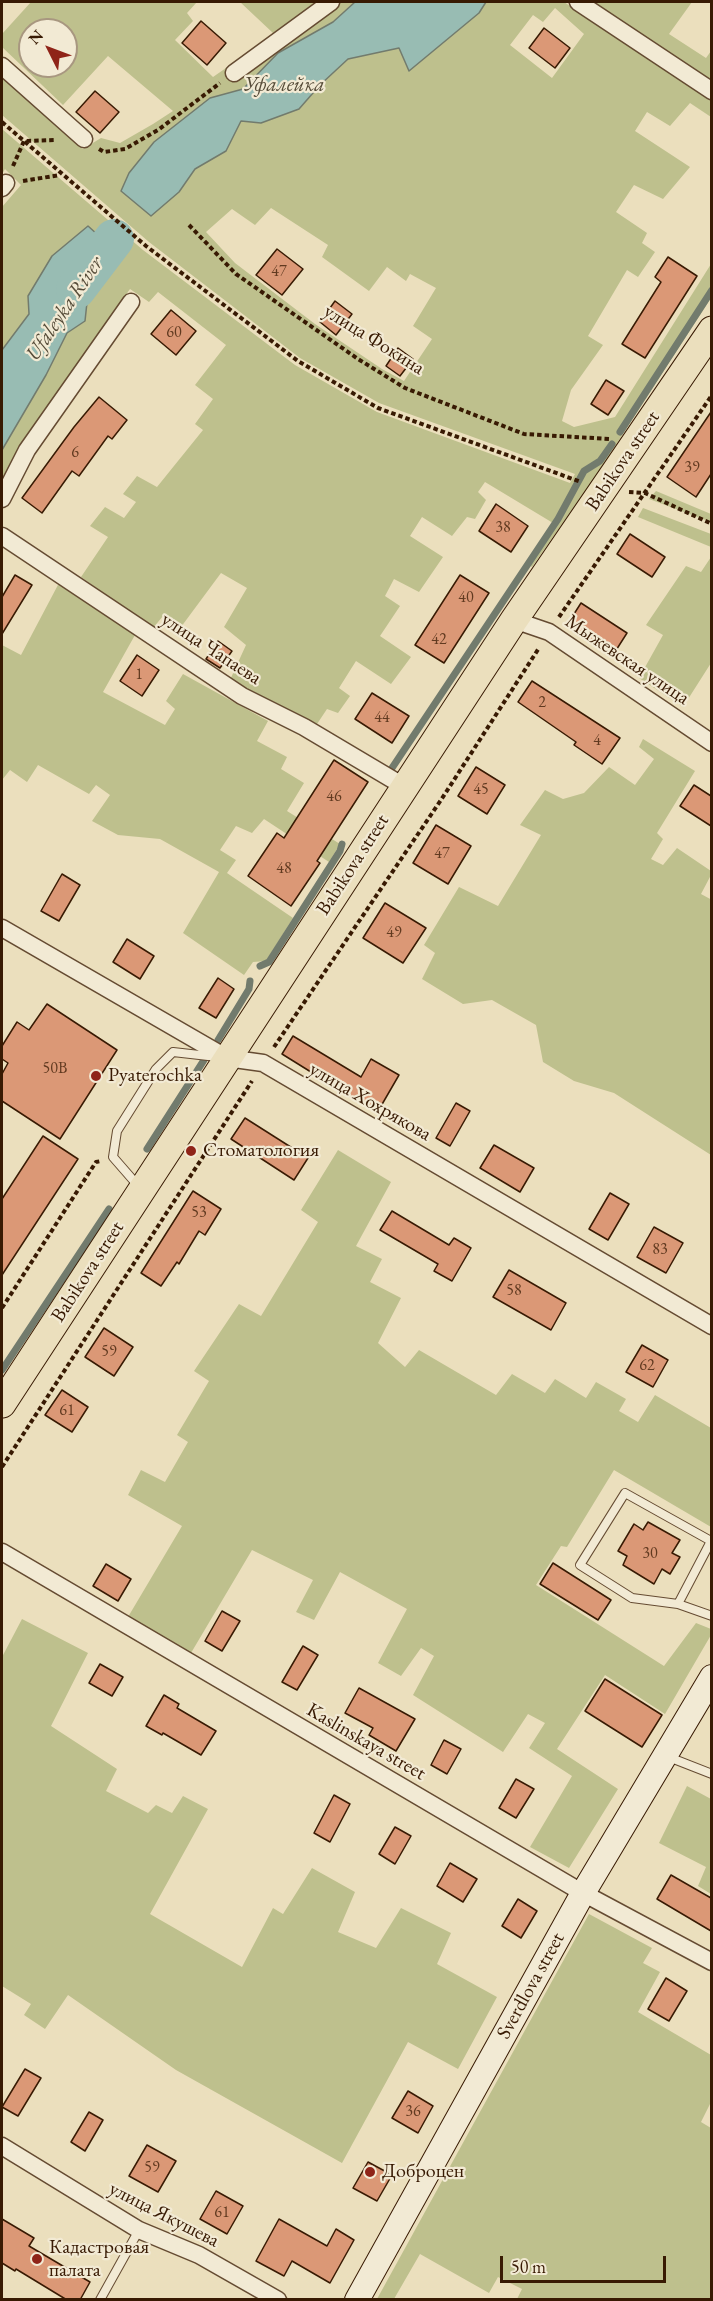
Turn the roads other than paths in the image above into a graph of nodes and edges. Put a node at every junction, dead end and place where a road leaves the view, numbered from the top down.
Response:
1 (331, 2) edge
2 (578, 2) edge
3 (2, 66) edge
4 (234, 73) dead end
5 (711, 91) edge
6 (84, 139) dead end
7 (131, 302) dead end
8 (711, 330) edge
9 (2, 499) edge
10 (2, 536) edge
11 (514, 620) junction
12 (711, 743) edge
13 (405, 787) junction
14 (2, 928) edge
15 (227, 1058) junction
16 (142, 1190) junction
17 (711, 1326) edge
18 (2, 1404) edge
19 (2, 1552) edge
20 (678, 1604) junction
21 (711, 1616) edge
22 (711, 1677) edge
23 (666, 1756) junction
24 (711, 1774) edge
25 (583, 1893) junction
26 (711, 1962) edge
27 (2, 2146) edge
28 (139, 2230) junction
29 (100, 2300) edge
30 (278, 2300) edge
31 (357, 2300) edge

1 - 4 street
2 - 5 street
3 - 6 street
7 - 9 street
8 - 11 main road, Babikova street
10 - 13 street, улица Чапаева
11 - 12 street, Мыжевская улица
11 - 13 main road, Babikova street
13 - 15 main road, Babikova street
14 - 15 street, улица Хохрякова
15 - 16 main road, Babikova street
15 - 16 lane
15 - 17 street, улица Хохрякова
16 - 18 main road, Babikova street
19 - 25 street, Kaslinskaya street
20 - 20 lane
20 - 21 lane
22 - 23 street, Sverdlova street
23 - 24 lane
23 - 25 street, Sverdlova street
25 - 26 street, Kaslinskaya street
25 - 31 street, Sverdlova street
27 - 28 street, улица Якушева
28 - 29 lane
28 - 30 street, улица Якушева

